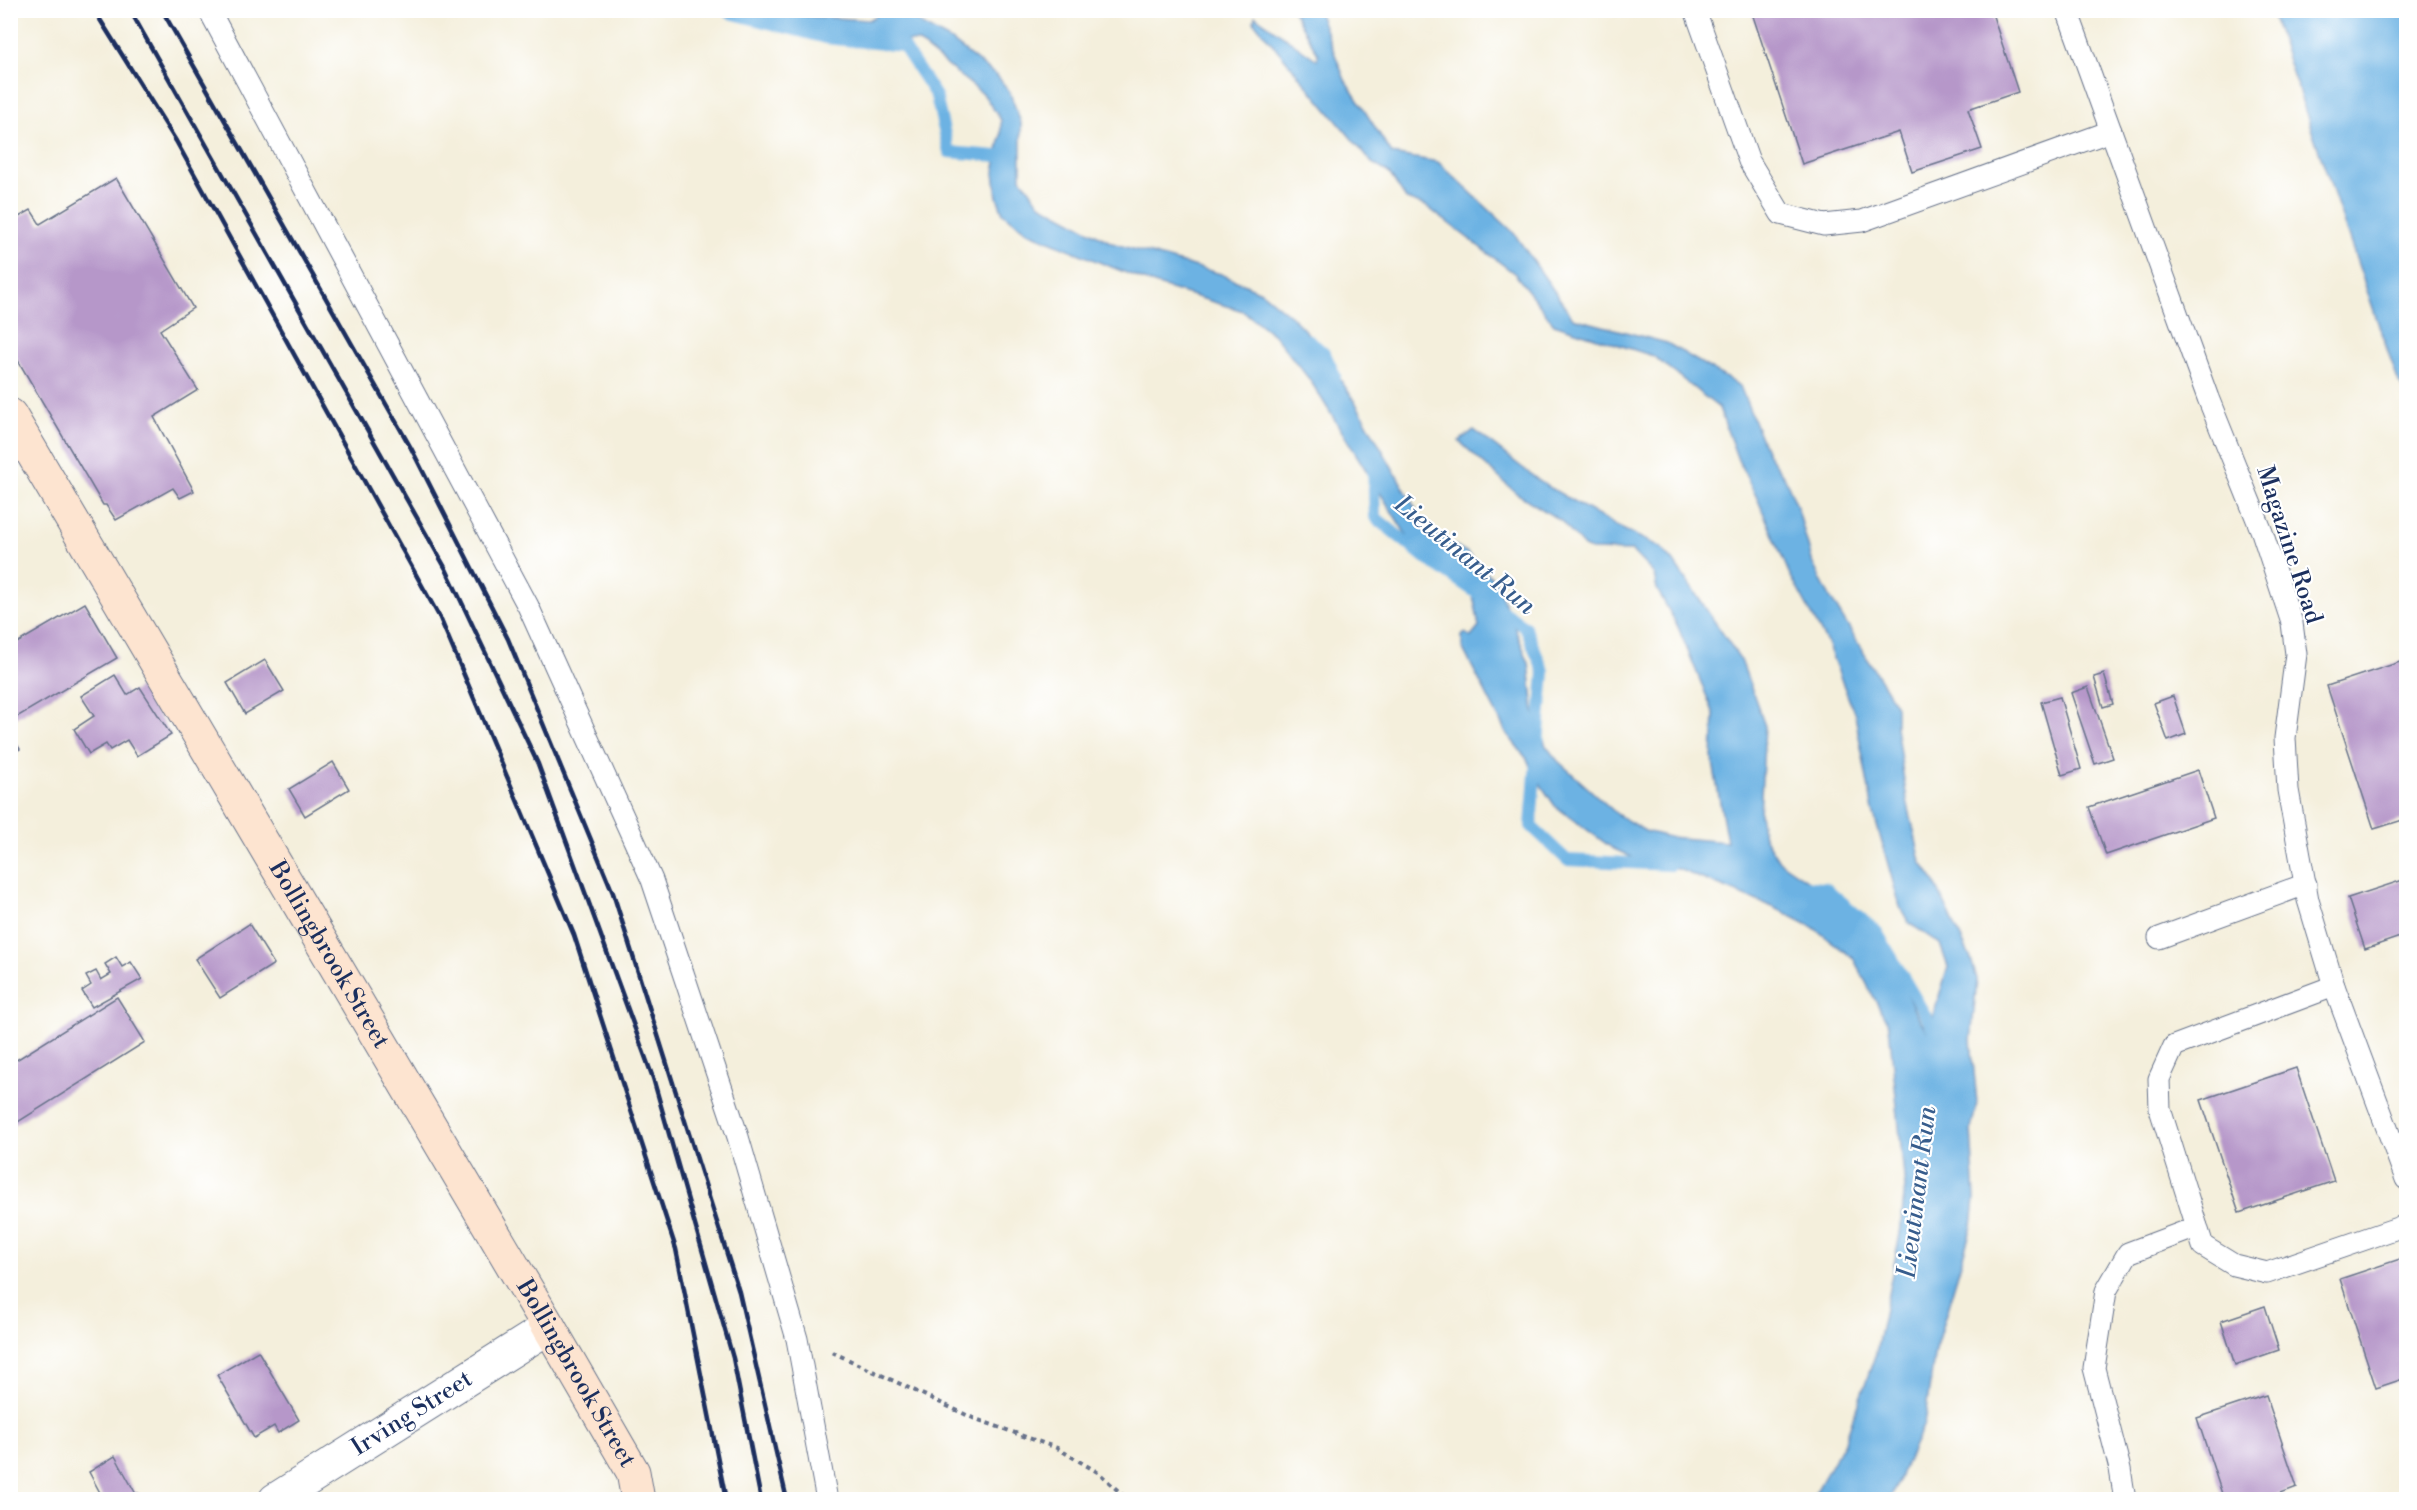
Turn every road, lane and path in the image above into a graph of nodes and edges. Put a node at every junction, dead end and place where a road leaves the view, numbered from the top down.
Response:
1 (208, 10) edge
2 (1695, 10) edge
3 (2067, 10) edge
4 (2111, 131) junction
5 (10, 415) edge
6 (2306, 884) junction
7 (2159, 938) dead end
8 (2334, 986) junction
9 (2406, 1179) edge
10 (2406, 1225) edge
11 (2197, 1227) junction
12 (549, 1327) junction
13 (797, 1339) junction
14 (274, 1500) edge
15 (638, 1500) edge
16 (827, 1500) edge
17 (1128, 1500) edge
18 (2125, 1500) edge

1 - 13 lane
2 - 4 lane
3 - 4 lane, Magazine Road
4 - 6 lane, Magazine Road
5 - 12 street, Bollingbrook Street
6 - 7 lane
6 - 8 lane, Magazine Road
8 - 9 lane, Magazine Road
8 - 11 lane
10 - 11 lane
11 - 18 lane
12 - 14 street, Irving Street
12 - 15 street, Bollingbrook Street
13 - 16 lane
13 - 17 path

